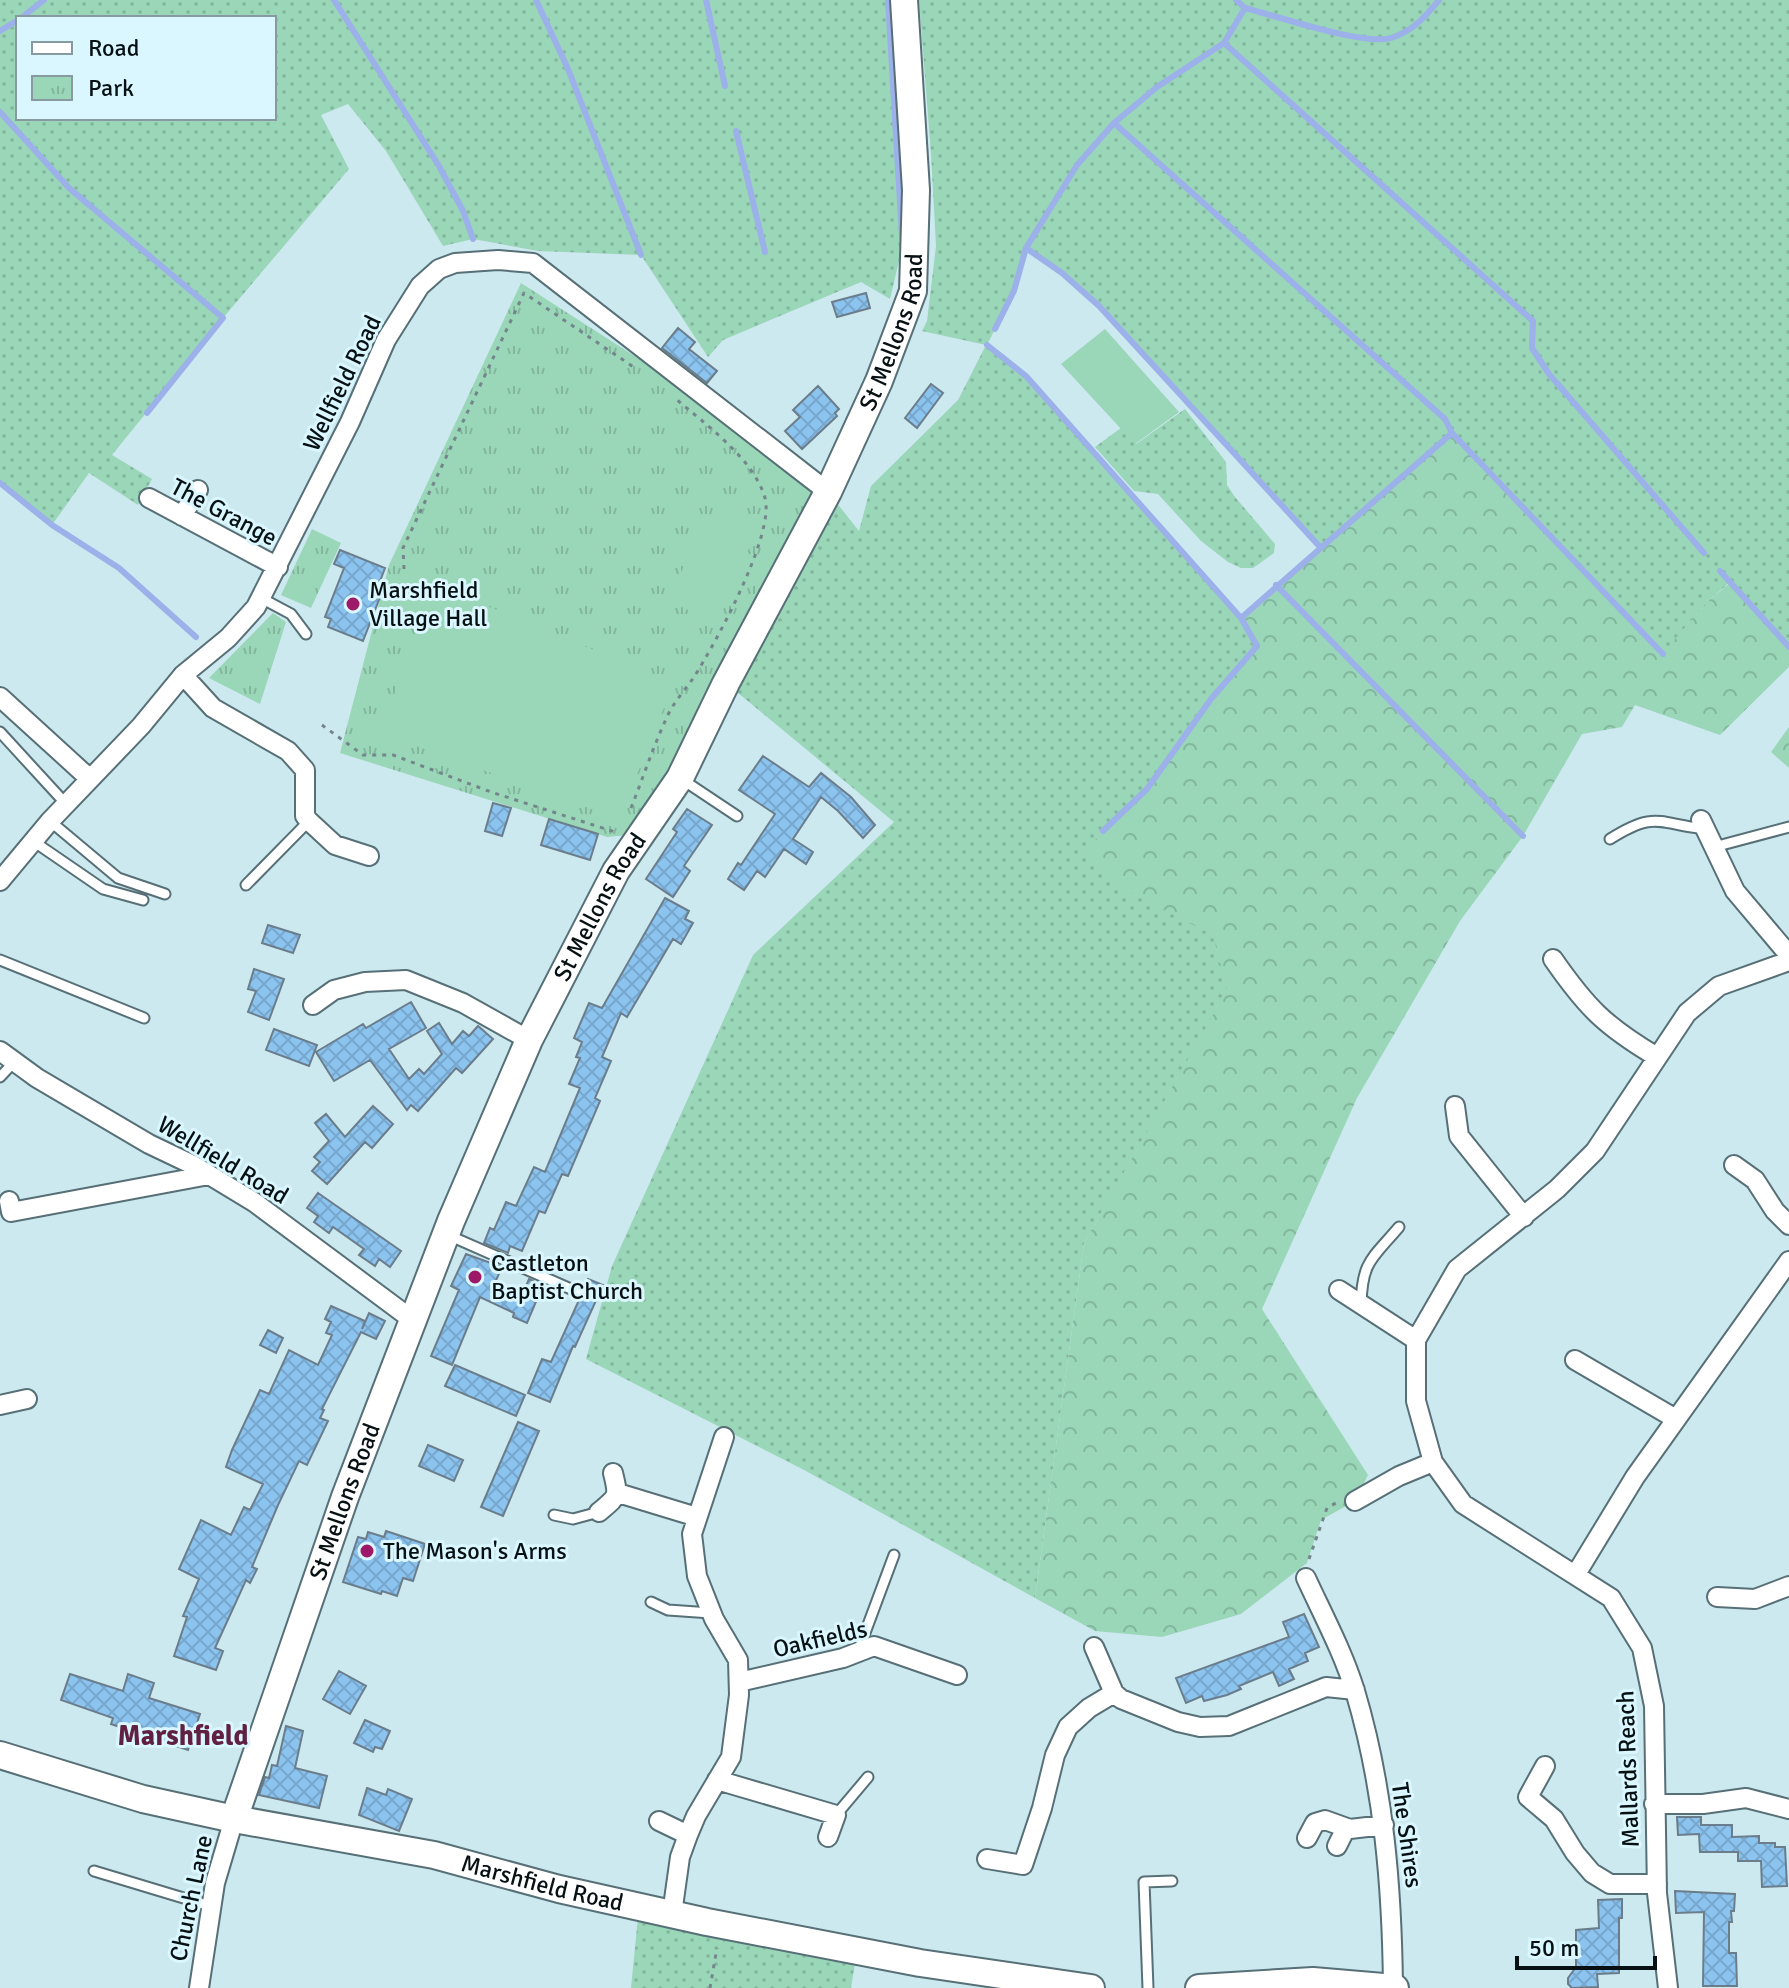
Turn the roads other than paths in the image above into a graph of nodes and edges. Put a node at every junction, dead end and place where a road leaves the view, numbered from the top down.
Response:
1 (904, 0) edge
2 (198, 490) dead end
3 (828, 492) junction
4 (149, 498) dead end
5 (182, 516) junction
6 (278, 567) junction
7 (261, 598) junction
8 (306, 634) dead end
9 (183, 675) junction
10 (0, 697) edge
11 (0, 732) edge
12 (680, 778) junction
13 (90, 779) junction
14 (66, 804) junction
15 (737, 816) dead end
16 (50, 821) junction
17 (309, 821) junction
18 (1703, 824) joint
19 (1789, 827) edge
20 (1610, 839) dead end
21 (33, 841) junction
22 (1714, 847) junction
23 (369, 856) dead end
24 (3, 871) edge
25 (246, 885) dead end
26 (165, 894) dead end
27 (143, 900) dead end
28 (1789, 958) edge
29 (1553, 959) dead end
30 (0, 960) edge
31 (313, 1005) dead end
32 (144, 1018) dead end
33 (529, 1040) junction
34 (7, 1056) edge
35 (1657, 1057) junction
36 (0, 1077) edge
37 (1455, 1106) dead end
38 (1734, 1165) dead end
39 (209, 1175) junction
40 (9, 1201) dead end
41 (1524, 1217) junction
42 (1789, 1225) edge
43 (1399, 1227) dead end
44 (446, 1234) junction
45 (1789, 1261) edge
46 (1339, 1290) dead end
47 (580, 1293) dead end
48 (1361, 1305) junction
49 (414, 1321) junction
50 (1416, 1340) junction
51 (1575, 1360) dead end
52 (27, 1399) dead end
53 (0, 1405) edge
54 (1676, 1419) junction
55 (724, 1437) dead end
56 (1433, 1462) junction
57 (613, 1473) dead end
58 (618, 1493) junction
59 (1355, 1501) road end
60 (599, 1512) joint
61 (554, 1515) dead end
62 (697, 1517) junction
63 (894, 1555) dead end
64 (1576, 1574) junction
65 (1306, 1578) road end
66 (1789, 1586) edge
67 (1717, 1597) dead end
68 (651, 1602) dead end
69 (711, 1613) junction
70 (1094, 1647) dead end
71 (857, 1652) junction
72 (957, 1675) dead end
73 (739, 1682) junction
74 (1355, 1690) junction
75 (1114, 1693) junction
76 (0, 1755) edge
77 (1545, 1766) dead end
78 (868, 1777) dead end
79 (717, 1780) junction
80 (1654, 1804) junction
81 (1789, 1809) edge
82 (836, 1815) junction
83 (234, 1819) junction
84 (659, 1821) dead end
85 (1384, 1825) junction
86 (1346, 1828) junction
87 (688, 1835) junction
88 (828, 1837) dead end
89 (1307, 1838) dead end
90 (1337, 1846) dead end
91 (987, 1859) dead end
92 (94, 1871) dead end
93 (1172, 1881) dead end
94 (1657, 1884) junction
95 (210, 1906) junction
96 (672, 1914) junction
97 (199, 1988) edge
98 (1091, 1988) edge
99 (1148, 1988) edge
100 (1199, 1988) edge
101 (1394, 1988) edge
102 (1668, 1988) edge

1 - 3 street, St Mellons Road
2 - 5 street
3 - 6 street, Wellfield Road
3 - 12 street, St Mellons Road
4 - 5 street, The Grange
5 - 6 street, The Grange
6 - 7 street, Wellfield Road
7 - 8 lane
7 - 9 street, Wellfield Road
9 - 13 street, Wellfield Road
9 - 17 street
10 - 13 street
11 - 14 lane
12 - 15 lane
12 - 33 street, St Mellons Road
13 - 14 street, Wellfield Road
14 - 16 street, Wellfield Road
16 - 21 street, Wellfield Road
16 - 26 lane
17 - 23 street
17 - 25 lane
18 - 20 lane
18 - 22 street
19 - 22 lane
21 - 24 street, Wellfield Road
21 - 27 lane
22 - 28 street
28 - 35 street
29 - 35 street
30 - 32 lane
31 - 33 street
33 - 44 street, St Mellons Road
34 - 36 lane
34 - 39 street, Wellfield Road
35 - 41 street
37 - 41 street
38 - 42 street
39 - 40 street
39 - 49 street, Wellfield Road
41 - 50 street
43 - 48 lane
44 - 47 lane
44 - 49 street, St Mellons Road
45 - 54 street
46 - 48 street
48 - 50 street
49 - 83 street, St Mellons Road
50 - 56 street, Mallards Reach
51 - 54 street
52 - 53 street
54 - 64 street
55 - 62 street
56 - 59 street
56 - 64 street, Mallards Reach
57 - 58 street
58 - 60 street
58 - 62 street
60 - 61 lane
62 - 69 street
63 - 71 lane
64 - 80 street, Mallards Reach
65 - 74 street, The Shires
66 - 67 street
68 - 69 lane
69 - 73 street
70 - 75 street
71 - 72 street, Oakfields
71 - 73 street, Oakfields
73 - 79 street
74 - 75 street
74 - 85 street, The Shires
75 - 91 street
76 - 83 street, Marshfield Road
77 - 94 street
78 - 82 lane
79 - 82 street
79 - 87 street
80 - 81 street
80 - 94 street, Mallards Reach
82 - 88 street
83 - 95 street, Church Lane
83 - 96 street, Marshfield Road
84 - 87 street
85 - 86 street
85 - 101 street, The Shires
86 - 89 street
86 - 90 street
87 - 96 street
92 - 95 lane
93 - 99 lane
94 - 102 street, Mallards Reach
95 - 97 street, Church Lane
96 - 98 street, Marshfield Road
100 - 101 street

